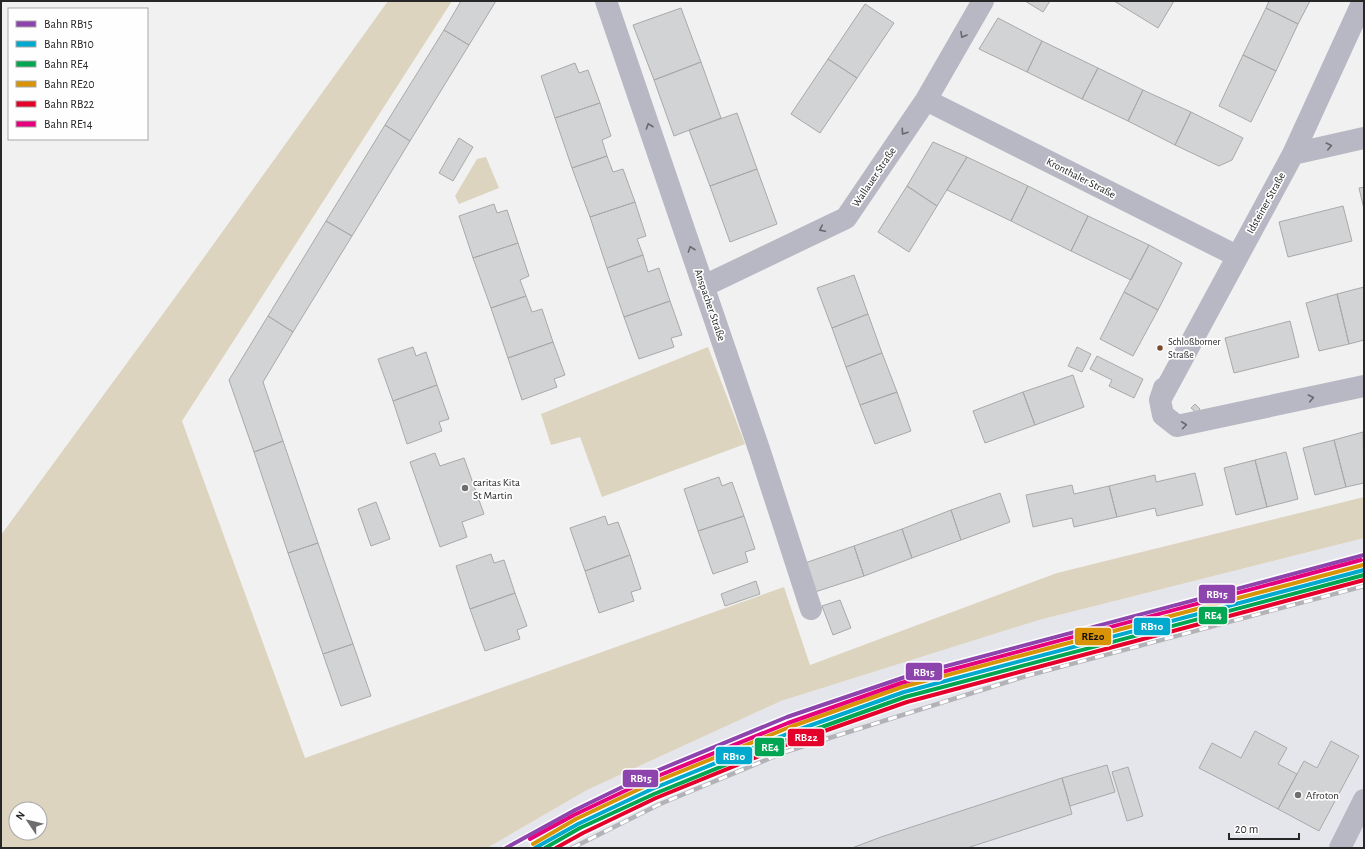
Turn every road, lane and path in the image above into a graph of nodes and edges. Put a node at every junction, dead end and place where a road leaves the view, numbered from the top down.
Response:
1 (606, 1) edge
2 (983, 1) edge
3 (1363, 1) edge
4 (926, 100) junction
5 (1364, 138) edge
6 (1293, 154) junction
7 (1237, 256) junction
8 (704, 286) junction
9 (1364, 386) edge
10 (811, 609) dead end
11 (1364, 800) edge
12 (1340, 848) edge

8 -> 1 street, Anspacher Straße
2 -> 4 street, Wallauer Straße
3 - 6 street, Idsteiner Straße
4 - 7 street, Kronthaler Straße
4 -> 8 street, Wallauer Straße
6 -> 5 street
6 - 7 street, Idsteiner Straße
7 -> 9 street, Idsteiner Straße
8 - 10 street, Anspacher Straße
11 - 12 street

